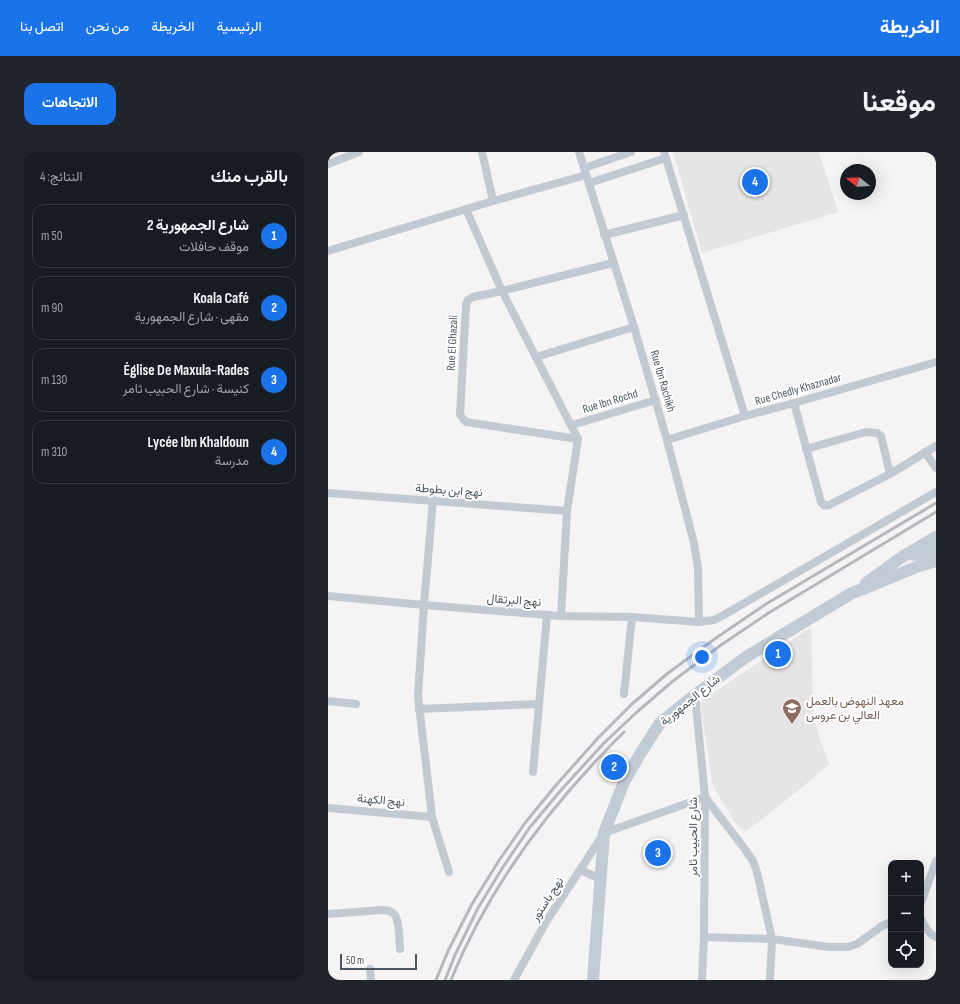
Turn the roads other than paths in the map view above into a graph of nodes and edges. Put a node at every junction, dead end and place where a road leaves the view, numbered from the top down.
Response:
1 (359, 152) edge
2 (482, 152) edge
3 (578, 152) edge
4 (631, 152) edge
5 (665, 155) edge
6 (328, 164) edge
7 (586, 175) junction
8 (493, 201) junction
9 (466, 209) junction
10 (684, 215) junction
11 (604, 235) junction
12 (328, 251) edge
13 (613, 263) junction
14 (502, 291) junction
15 (634, 327) junction
16 (536, 357) junction
17 (936, 362) edge
18 (656, 400) junction
19 (794, 403) junction
20 (745, 416) junction
21 (572, 425) junction
22 (578, 439) junction
23 (667, 440) junction
24 (936, 446) edge
25 (806, 449) junction
26 (925, 452) junction
27 (936, 468) edge
28 (890, 474) junction
29 (936, 492) edge
30 (328, 493) edge
31 (433, 500) junction
32 (567, 511) junction
33 (936, 537) edge
34 (936, 549) edge
35 (902, 557) junction
36 (936, 561) edge
37 (852, 593) junction
38 (328, 596) edge
39 (424, 605) junction
40 (547, 615) junction
41 (561, 616) junction
42 (632, 617) junction
43 (699, 622) junction
44 (624, 694) dead end
45 (695, 695) junction
46 (328, 701) edge
47 (356, 704) dead end
48 (539, 704) junction
49 (419, 709) junction
50 (533, 772) dead end
51 (705, 797) junction
52 (328, 808) edge
53 (432, 817) junction
54 (604, 833) junction
55 (936, 861) edge
56 (580, 870) junction
57 (449, 872) dead end
58 (601, 879) junction
59 (924, 896) edge
60 (328, 914) edge
61 (888, 923) edge
62 (924, 924) edge
63 (704, 937) junction
64 (936, 937) edge
65 (772, 939) junction
66 (400, 949) dead end
67 (370, 969) dead end
68 (371, 980) edge
69 (514, 980) edge
70 (593, 980) edge
71 (702, 980) edge
72 (770, 980) edge

1 - 6 street
2 - 8 street
3 - 7 street, Rue Ibn Rachikh
4 - 7 street
5 - 7 street
5 - 10 street
7 - 8 street
7 - 11 street, Rue Ibn Rachikh
8 - 9 street
9 - 12 street
9 - 14 street
10 - 11 street
10 - 20 street
11 - 13 street, Rue Ibn Rachikh
13 - 14 street, Rue El Ghazali
13 - 15 street, Rue Ibn Rachikh
14 - 16 street
14 - 22 street, Rue El Ghazali
15 - 16 street
15 - 18 street, Rue Ibn Rachikh
16 - 21 street
17 - 19 street, Rue Chedly Khaznadar
18 - 21 street, Rue Ibn Rochd
18 - 23 street, Rue Ibn Rachikh
19 - 20 street, Rue Chedly Khaznadar
19 - 25 street
20 - 23 street, Rue Chedly Khaznadar
21 - 22 street
22 - 32 street
23 - 43 street, Rue Ibn Rachikh
24 - 26 street
25 - 28 street
25 - 28 street
26 - 27 street
26 - 28 street
29 - 43 street, نهج البرتقال
30 - 31 street, نهج ابن بطوطة
31 - 32 street, نهج ابن بطوطة
31 - 39 street
32 - 41 street
33 - 35 main road
34 - 35 main road
35 - 37 main road
36 - 37 main road, شارع الجمهورية
37 - 45 main road, شارع الجمهورية
38 - 39 street, نهج البرتقال
39 - 40 street, نهج البرتقال
39 - 49 street
40 - 41 street, نهج البرتقال
40 - 48 street
41 - 42 street, نهج البرتقال
42 - 43 street, نهج البرتقال
42 - 44 street
45 - 51 street, شارع الحبيب ثامر
45 - 54 main road, شارع الجمهورية
46 - 47 street
48 - 49 street
48 - 50 street
49 - 53 street
51 - 54 street
51 - 63 street, شارع الحبيب ثامر
51 - 65 street
52 - 53 street, نهج الكهنة
53 - 57 street
54 - 56 street, نهج باستور
54 - 58 main road, شارع الجمهورية
55 - 59 street
56 - 58 street
56 - 69 street, نهج باستور
58 - 70 main road, شارع الجمهورية
60 - 66 street
61 - 65 street
62 - 64 street
63 - 65 street
63 - 71 street, شارع الحبيب ثامر
65 - 72 street
67 - 68 street

